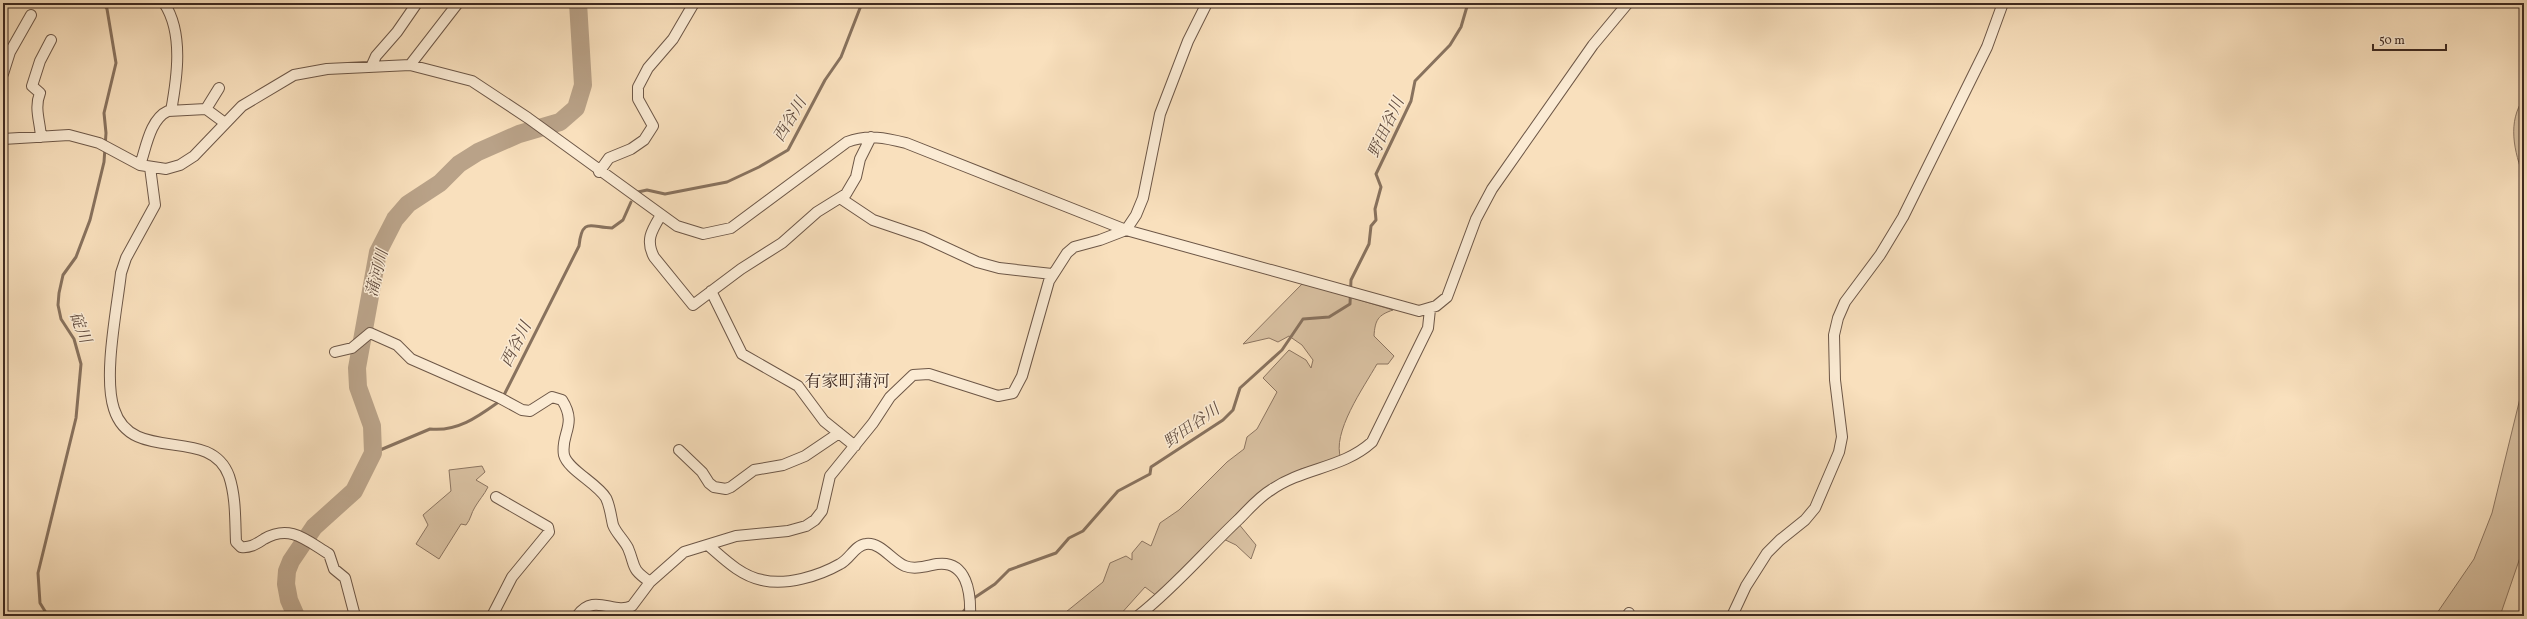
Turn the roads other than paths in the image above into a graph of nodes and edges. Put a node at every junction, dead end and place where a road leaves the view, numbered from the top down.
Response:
1 (164, 3) edge
2 (417, 3) edge
3 (458, 3) edge
4 (694, 3) edge
5 (1207, 3) edge
6 (1628, 3) edge
7 (2003, 3) edge
8 (31, 15) dead end
9 (51, 40) dead end
10 (410, 65) junction
11 (371, 67) junction
12 (3, 74) edge
13 (220, 88) dead end
14 (206, 109) junction
15 (171, 111) junction
16 (225, 123) junction
17 (871, 136) junction
18 (41, 137) junction
19 (3, 139) edge
20 (145, 166) junction
21 (599, 172) junction
22 (840, 198) junction
23 (661, 215) junction
24 (1126, 230) junction
25 (1052, 274) junction
26 (711, 291) junction
27 (1430, 308) junction
28 (335, 352) dead end
29 (838, 432) junction
30 (855, 446) junction
31 (679, 450) dead end
32 (496, 497) dead end
33 (708, 546) junction
34 (650, 582) junction
35 (970, 612) edge
36 (355, 616) edge
37 (492, 616) edge
38 (576, 616) edge
39 (1138, 616) edge
40 (1732, 616) edge

1 - 15 street
2 - 11 street
3 - 10 street
4 - 21 street
5 - 24 street
6 - 27 street
7 - 40 street
8 - 12 street
9 - 18 street
10 - 11 street
10 - 21 street
11 - 16 street
13 - 14 street
14 - 15 street
14 - 16 street
15 - 20 street
16 - 20 street
17 - 22 street
17 - 23 street
17 - 24 street
18 - 19 street
18 - 20 street
20 - 36 street
21 - 23 street
22 - 25 street
22 - 26 street
23 - 26 street
24 - 25 street
24 - 27 street
25 - 30 street
26 - 29 street
27 - 39 street
28 - 34 street
29 - 30 street
29 - 31 street
30 - 33 street
32 - 37 street
33 - 34 street
33 - 35 street
34 - 38 street

